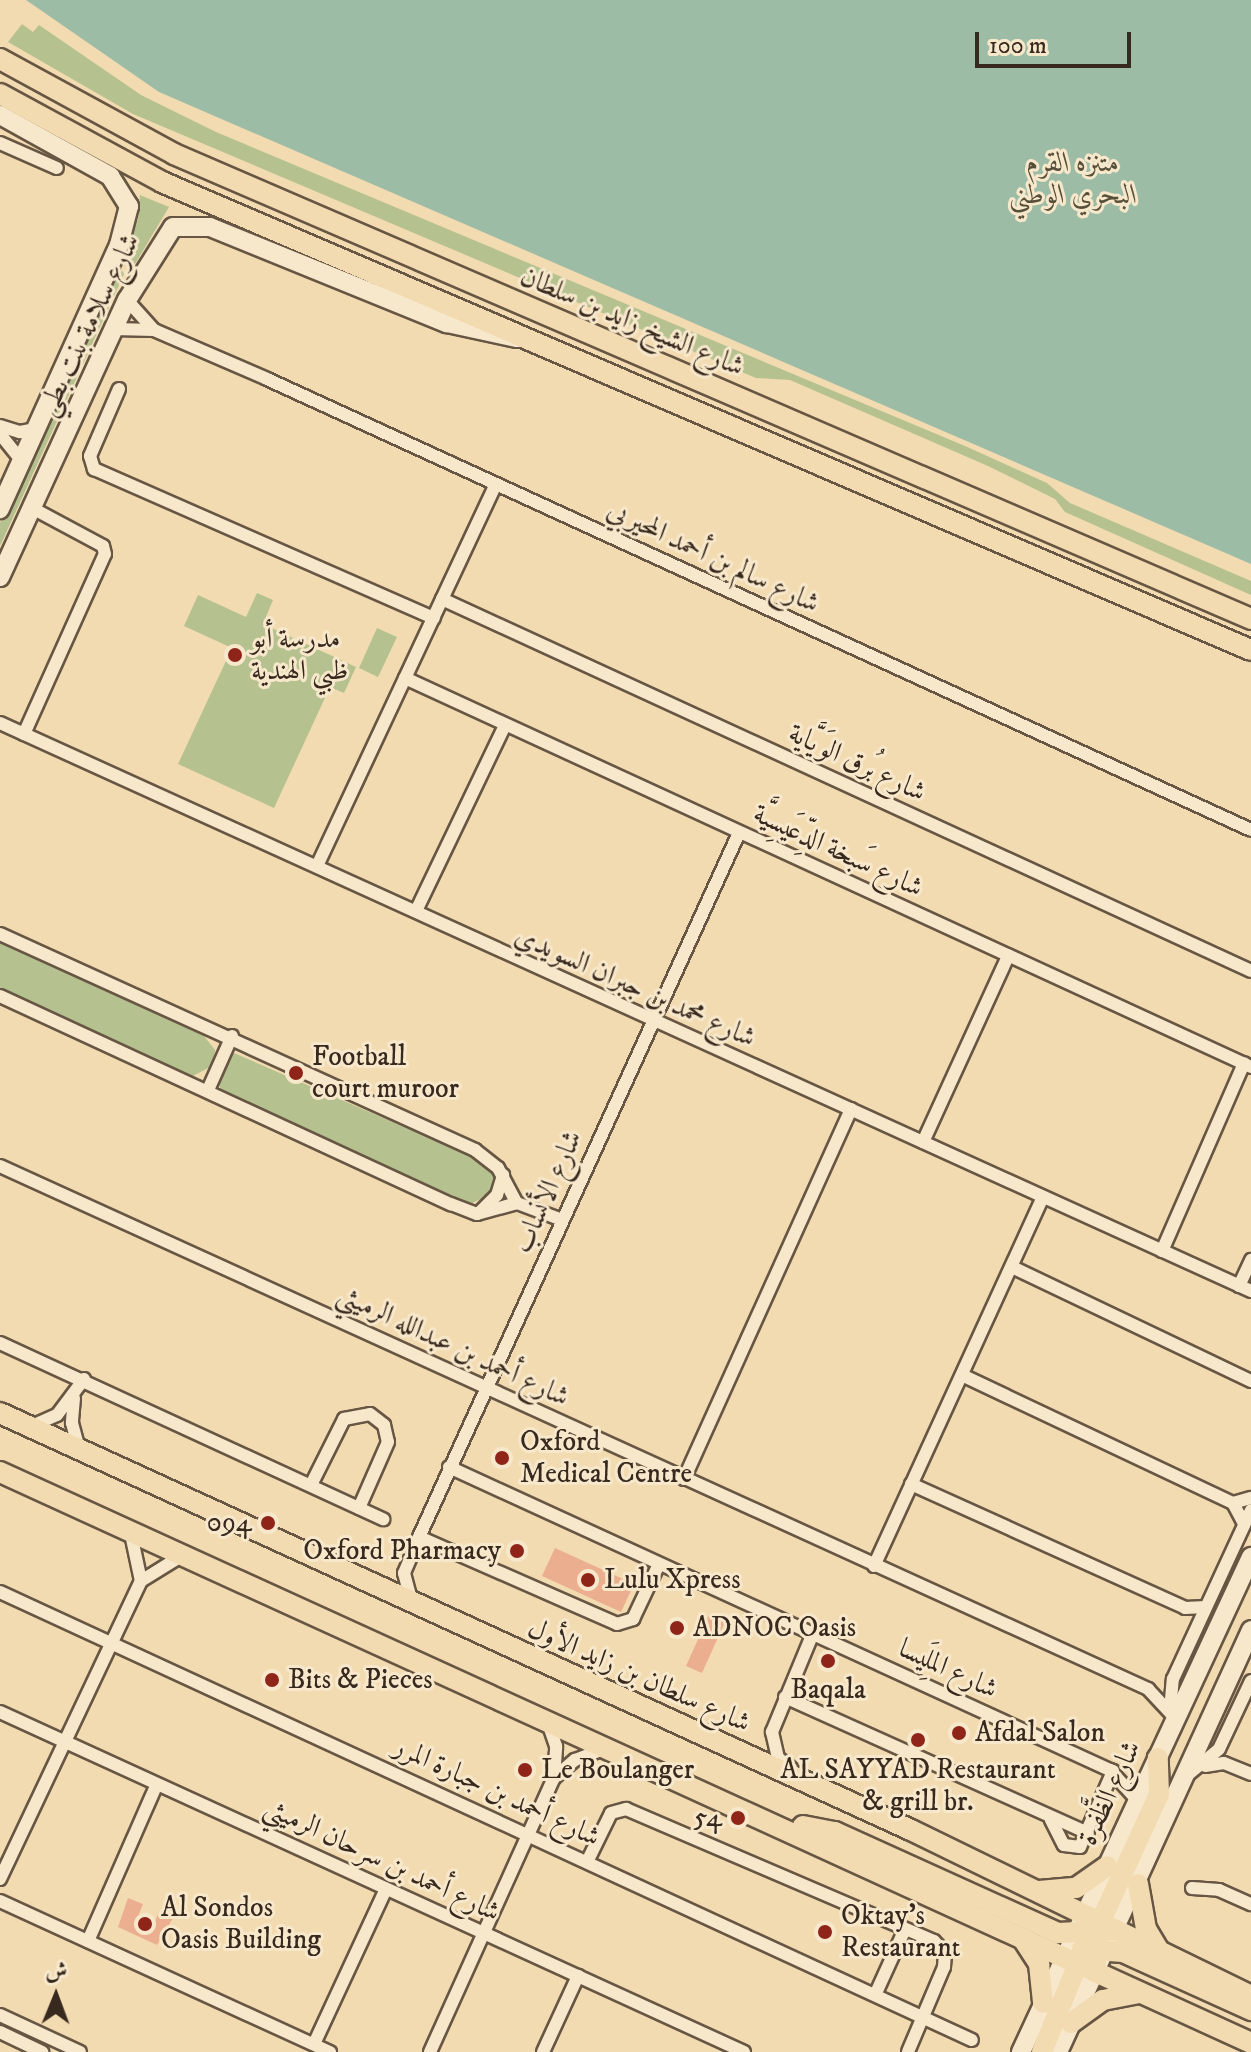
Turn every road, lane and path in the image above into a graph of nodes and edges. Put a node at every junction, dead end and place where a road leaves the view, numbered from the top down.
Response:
1 (0, 59) edge
2 (0, 94) edge
3 (0, 115) edge
4 (0, 143) edge
5 (57, 168) dead end
6 (105, 277) junction
7 (131, 292) junction
8 (114, 329) junction
9 (154, 330) junction
10 (531, 340) junction
11 (119, 389) dead end
12 (0, 426) edge
13 (36, 429) junction
14 (0, 434) edge
15 (22, 461) junction
16 (496, 484) junction
17 (32, 508) junction
18 (0, 509) edge
19 (0, 577) edge
20 (442, 599) junction
21 (434, 618) junction
22 (1251, 619) edge
23 (1251, 650) edge
24 (405, 678) junction
25 (0, 723) edge
26 (505, 725) junction
27 (24, 734) junction
28 (1251, 830) edge
29 (739, 833) junction
30 (317, 866) junction
31 (416, 911) junction
32 (0, 934) edge
33 (1008, 956) junction
34 (1251, 971) edge
35 (0, 996) edge
36 (651, 1023) junction
37 (232, 1036) junction
38 (1247, 1065) edge
39 (208, 1090) junction
40 (851, 1109) junction
41 (923, 1142) junction
42 (0, 1166) edge
43 (503, 1175) junction
44 (1043, 1197) junction
45 (517, 1203) junction
46 (477, 1214) junction
47 (562, 1220) junction
48 (1162, 1251) junction
49 (1251, 1260) edge
50 (1012, 1267) junction
51 (1245, 1288) edge
52 (0, 1343) edge
53 (964, 1376) junction
54 (84, 1379) junction
55 (1251, 1381) edge
56 (485, 1387) junction
57 (74, 1398) junction
58 (0, 1413) edge
59 (31, 1427) junction
60 (79, 1449) junction
61 (449, 1467) junction
62 (0, 1472) edge
63 (684, 1479) junction
64 (911, 1484) junction
65 (311, 1485) junction
66 (1251, 1498) edge
67 (1233, 1503) junction
68 (359, 1508) junction
69 (1251, 1510) edge
70 (383, 1519) dead end
71 (1244, 1524) junction
72 (123, 1526) junction
73 (419, 1537) junction
74 (186, 1555) junction
75 (1251, 1557) edge
76 (659, 1564) junction
77 (874, 1566) junction
78 (404, 1573) junction
79 (141, 1581) junction
80 (374, 1584) junction
81 (0, 1592) edge
82 (412, 1603) junction
83 (1206, 1607) junction
84 (1185, 1608) junction
85 (1251, 1630) edge
86 (1195, 1632) junction
87 (813, 1633) junction
88 (112, 1643) junction
89 (1173, 1679) junction
90 (1251, 1681) edge
91 (1148, 1689) junction
92 (785, 1697) junction
93 (0, 1712) edge
94 (1173, 1715) junction
95 (547, 1720) junction
96 (1225, 1736) junction
97 (65, 1742) junction
98 (607, 1748) junction
99 (1154, 1765) junction
100 (1231, 1765) junction
101 (1204, 1766) junction
102 (1116, 1773) junction
103 (1251, 1774) edge
104 (554, 1778) junction
105 (1184, 1778) junction
106 (157, 1784) junction
107 (1138, 1801) junction
108 (857, 1806) junction
109 (771, 1819) junction
110 (1051, 1820) junction
111 (911, 1830) junction
112 (1088, 1833) junction
113 (530, 1834) junction
114 (588, 1860) junction
115 (1107, 1866) junction
116 (933, 1876) junction
117 (0, 1879) edge
118 (1138, 1884) junction
119 (1192, 1888) dead end
120 (386, 1889) junction
121 (1030, 1889) junction
122 (0, 1901) edge
123 (1251, 1904) edge
124 (905, 1929) junction
125 (485, 1933) junction
126 (1023, 1939) junction
127 (88, 1941) junction
128 (1090, 1942) junction
129 (1160, 1952) junction
130 (578, 1976) junction
131 (876, 1993) junction
132 (1142, 1993) junction
133 (1043, 2003) junction
134 (1251, 2005) edge
135 (0, 2015) edge
136 (924, 2015) junction
137 (1071, 2023) junction
138 (0, 2032) edge
139 (972, 2040) dead end
140 (1245, 2040) edge
141 (314, 2044) junction
142 (42, 2052) edge
143 (80, 2052) edge
144 (330, 2052) edge
145 (430, 2052) edge
146 (543, 2052) edge
147 (744, 2052) edge
148 (908, 2052) edge
149 (1021, 2052) edge
150 (1042, 2052) edge
151 (1058, 2052) edge

1 - 22 main road, شارع الشيخ زايد بن سلطان
2 - 10 main road, شارع الشيخ زايد بن سلطان
3 - 6 main road, شارع سلامة بنت بطي
4 - 5 street
6 - 7 main road
6 - 13 main road, شارع سلامة بنت بطي
7 - 8 main road, شارع سلامة بنت بطي
7 - 9 street, شارع سالم بن أحمد المحيربي
7 - 10 main road, شارع سلامة بنت بطي
8 - 9 street, شارع سالم بن أحمد المحيربي
8 - 17 main road, شارع سلامة بنت بطي
9 - 16 street, شارع سالم بن أحمد المحيربي
10 - 23 main road, شارع الشيخ زايد بن سلطان
11 - 21 street
12 - 13 street
13 - 15 main road, شارع سلامة بنت بطي
14 - 15 street
15 - 18 main road, شارع سلامة بنت بطي
16 - 20 street
16 - 28 street, شارع سالم بن أحمد المحيربي
17 - 19 main road, شارع سلامة بنت بطي
17 - 27 street
20 - 21 street
20 - 34 street, شارع بُرق الوَيَّاية
21 - 24 street
24 - 26 street, شارع سَبخة الدِّعَيسِيَّة
24 - 30 street
25 - 27 street, شارع محمد بن جبران السويدي
26 - 29 street, شارع سَبخة الدِّعَيسِيَّة
26 - 31 street
27 - 30 street, شارع محمد بن جبران السويدي
29 - 33 street, شارع سَبخة الدِّعَيسِيَّة
29 - 36 street, شارع الأنساب
30 - 31 street, شارع محمد بن جبران السويدي
31 - 36 street, شارع محمد بن جبران السويدي
32 - 37 street
33 - 38 street, شارع سَبخة الدِّعَيسِيَّة
33 - 41 street
35 - 39 street
36 - 40 street, شارع محمد بن جبران السويدي
36 - 47 street, شارع الأنساب
37 - 39 street
37 - 43 street
38 - 48 street
39 - 46 street
40 - 41 street, شارع محمد بن جبران السويدي
40 - 63 street
41 - 44 street, شارع محمد بن جبران السويدي
42 - 56 street, شارع أحمد بن عبدالله الرميثي
43 - 45 street
43 - 46 street
44 - 48 street, شارع محمد بن جبران السويدي
44 - 50 street
45 - 46 street
45 - 47 street
47 - 56 street, شارع الأنساب
48 - 51 street, شارع محمد بن جبران السويدي
49 - 51 street
50 - 53 street
50 - 55 street
52 - 54 street
53 - 64 street
53 - 67 street
54 - 57 street
54 - 65 street
56 - 61 street, شارع الأنساب
56 - 63 street, شارع أحمد بن عبدالله الرميثي
57 - 59 street
57 - 60 street
58 - 59 main road, شارع سلطان بن زايد الأول
59 - 60 main road, شارع سلطان بن زايد الأول
60 - 80 main road, شارع سلطان بن زايد الأول
61 - 73 street, شارع الأنساب
61 - 76 street, شارع المِلَيسا
62 - 72 main road, شارع سلطان بن زايد الأول
63 - 77 street, شارع أحمد بن عبدالله الرميثي
64 - 77 street
64 - 84 street
65 - 68 street
65 - 68 street
66 - 67 street
67 - 71 street
68 - 70 street
69 - 71 street
71 - 83 street
72 - 74 main road, شارع سلطان بن زايد الأول
72 - 79 street
73 - 76 street
73 - 78 street, شارع الأنساب
74 - 79 street
74 - 95 main road, شارع سلطان بن زايد الأول
75 - 94 main road, شارع الظَّفرة
76 - 87 street, شارع المِلَيسا
77 - 91 street, شارع أحمد بن عبدالله الرميثي
78 - 80 street
78 - 82 street
79 - 88 street
80 - 82 main road, شارع سلطان بن زايد الأول
81 - 88 street, شارع أحمد بن جبارة المرر
82 - 108 main road, شارع سلطان بن زايد الأول
83 - 84 street
83 - 86 street
84 - 86 street
85 - 105 main road, شارع الظَّفرة
86 - 89 street
87 - 92 street
87 - 102 street, شارع المِلَيسا
88 - 97 street
88 - 113 street, شارع أحمد بن جبارة المرر
89 - 91 street
89 - 94 street
90 - 96 street
91 - 94 street, شارع أحمد بن عبدالله الرميثي
92 - 108 street
92 - 110 street
93 - 97 street, شارع أحمد بن سرحان الرميثي
94 - 99 main road, شارع الظَّفرة
95 - 98 main road, شارع سلطان بن زايد الأول
95 - 104 street
96 - 100 street
96 - 101 street
97 - 106 street, شارع أحمد بن سرحان الرميثي
97 - 117 street
98 - 104 street
98 - 109 main road, شارع سلطان بن زايد الأول
99 - 102 street, شارع المِلَيسا
99 - 107 main road, شارع الظَّفرة
99 - 128 main road
100 - 101 street
100 - 103 street
101 - 105 street
102 - 107 street
102 - 112 street
104 - 113 street
105 - 118 main road, شارع الظَّفرة
106 - 120 street, شارع أحمد بن سرحان الرميثي
106 - 127 street
107 - 115 main road, شارع الظَّفرة
108 - 111 main road, شارع سلطان بن زايد الأول
109 - 116 main road
109 - 126 main road, شارع سلطان بن زايد الأول
110 - 112 street
110 - 112 street
111 - 116 main road
111 - 121 main road, شارع سلطان بن زايد الأول
113 - 114 street, شارع أحمد بن جبارة المرر
113 - 125 street
114 - 124 street
114 - 131 street, شارع أحمد بن جبارة المرر
115 - 121 main road
115 - 128 main road, شارع الظَّفرة
116 - 128 main road
118 - 128 main road, شارع الظَّفرة
118 - 129 main road
119 - 123 street
120 - 125 street, شارع أحمد بن سرحان الرميثي
120 - 141 street
121 - 128 main road, شارع سلطان بن زايد الأول
122 - 127 street
124 - 131 street
124 - 136 street
125 - 130 street, شارع أحمد بن سرحان الرميثي
125 - 145 street
126 - 128 main road, شارع سلطان بن زايد الأول
126 - 133 main road
127 - 141 street
128 - 129 main road, شارع سلطان بن زايد الأول
128 - 132 main road, شارع سلطان بن زايد الأول
128 - 133 main road, شارع الظَّفرة
128 - 134 main road
128 - 137 main road, شارع الظَّفرة
128 - 150 main road
129 - 134 main road, شارع سلطان بن زايد الأول
130 - 146 street
130 - 147 street, شارع أحمد بن سرحان الرميثي
131 - 136 street, شارع أحمد بن جبارة المرر
132 - 137 main road
132 - 140 main road, شارع سلطان بن زايد الأول
133 - 149 main road, شارع الظَّفرة
134 - 140 main road
135 - 143 street
136 - 139 street, شارع أحمد بن جبارة المرر
136 - 148 street
137 - 151 main road, شارع الظَّفرة
138 - 142 street
141 - 144 street

